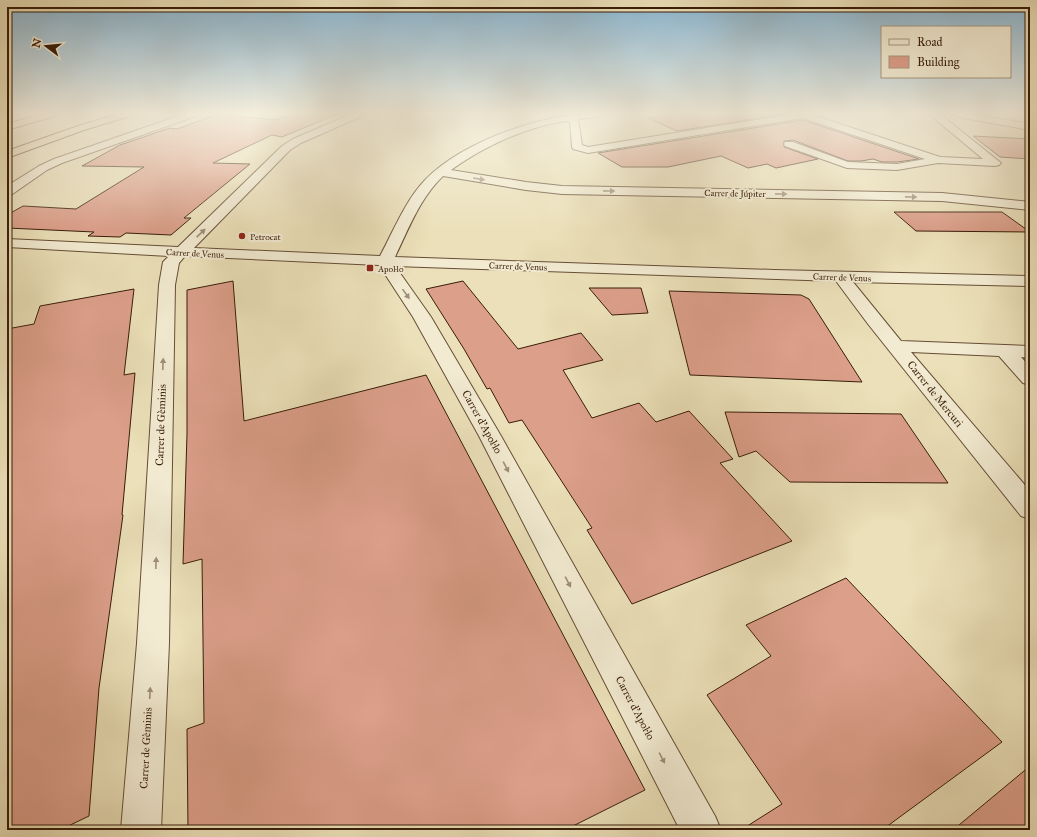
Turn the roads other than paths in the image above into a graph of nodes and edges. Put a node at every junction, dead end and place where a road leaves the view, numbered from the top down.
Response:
1 (81, 153) edge
2 (281, 153) edge
3 (472, 153) edge
4 (814, 153) edge
5 (918, 153) edge
6 (983, 153) edge
7 (939, 160) junction
8 (441, 172) junction
9 (7, 192) edge
10 (1030, 206) edge
11 (7, 243) edge
12 (180, 252) junction
13 (385, 262) junction
14 (841, 277) junction
15 (1030, 281) edge
16 (896, 346) junction
17 (1005, 351) junction
18 (1030, 352) edge
19 (1030, 379) edge
20 (1030, 509) edge
21 (141, 830) edge
22 (701, 830) edge

1 - 9 street
12 -> 2 street, Carrer de Gèminis
3 - 8 street
4 - 7 street
5 - 7 street
6 - 7 street
8 -> 10 street, Carrer de Júpiter
8 - 13 street
11 - 12 street, Carrer de Venus
12 - 13 street, Carrer de Venus
21 -> 12 street, Carrer de Gèminis
13 - 14 street, Carrer de Venus
13 -> 22 street, Carrer d'Apol·lo
14 - 15 street, Carrer de Venus
14 - 16 street, Carrer de Mercuri
16 - 17 street
16 - 20 street, Carrer de Mercuri
17 - 18 street
17 - 19 street

